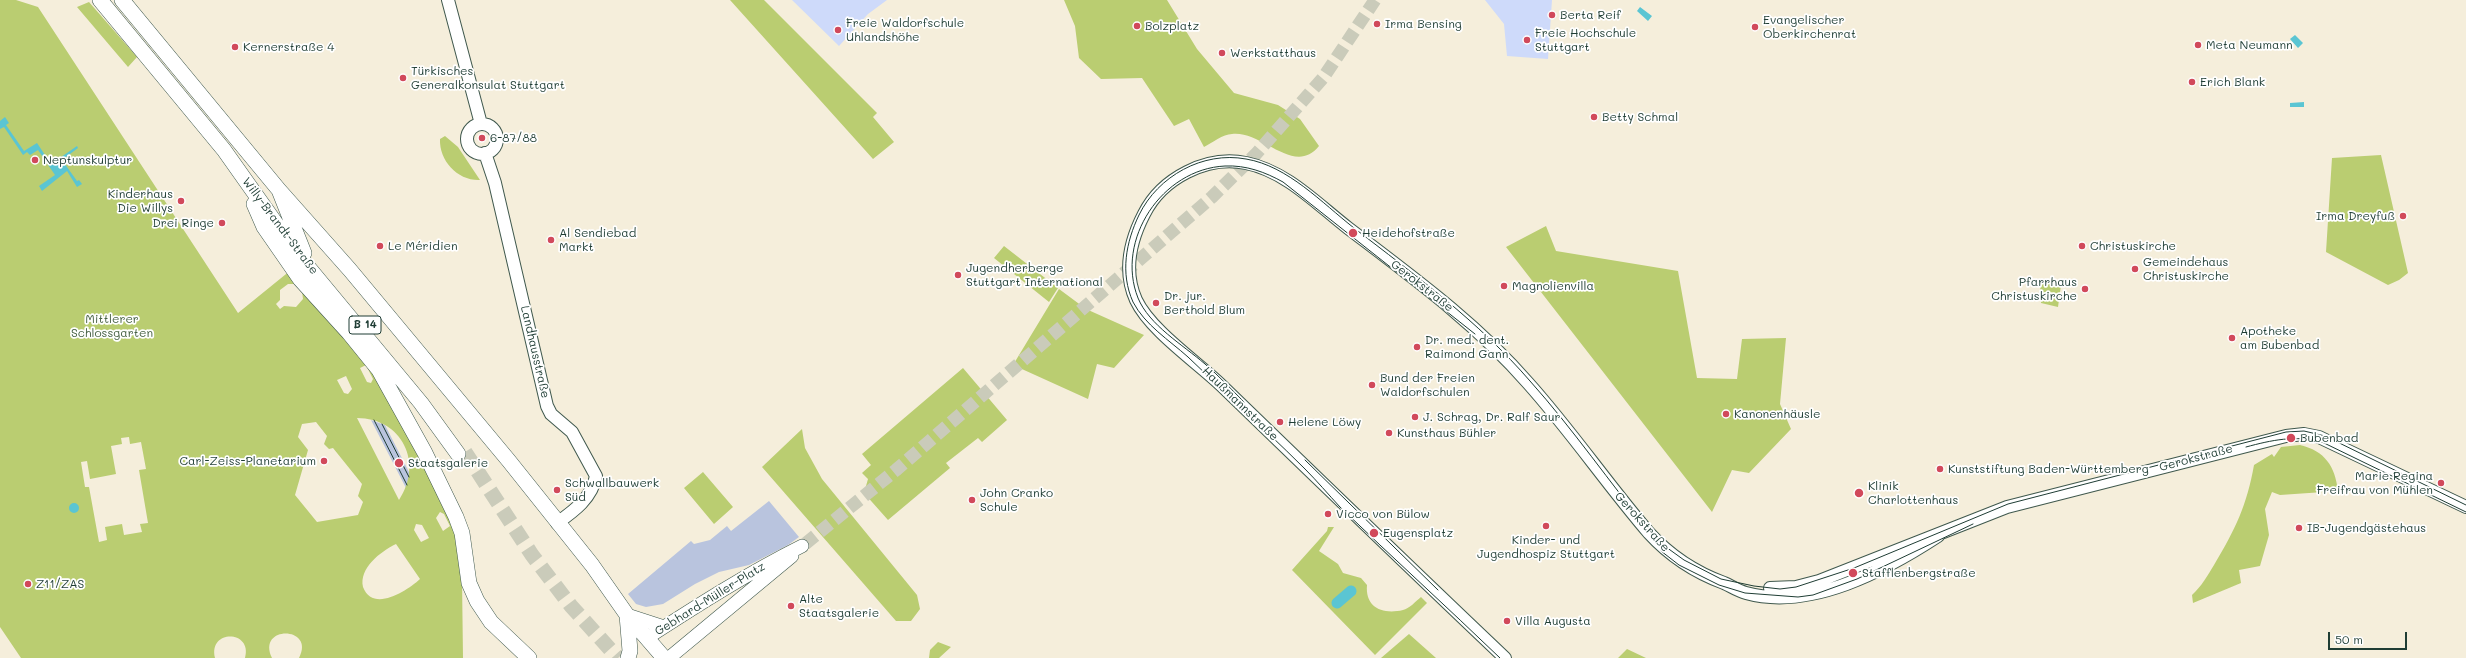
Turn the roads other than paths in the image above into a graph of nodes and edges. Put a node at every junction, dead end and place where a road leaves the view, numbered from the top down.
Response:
1 (100, 0) edge
2 (122, 0) edge
3 (448, 0) edge
4 (480, 124) junction
5 (485, 153) junction
6 (240, 172) junction
7 (279, 190) junction
8 (331, 293) junction
9 (1136, 300) joint
10 (349, 333) junction
11 (2466, 507) edge
12 (557, 523) junction
13 (627, 615) junction
14 (664, 627) junction
15 (654, 650) edge
16 (682, 652) edge
17 (627, 656) edge
18 (528, 658) edge
19 (669, 658) edge
20 (1505, 658) edge

1 - 6 main road, Willy-Brandt-Straße / B 14
2 - 7 main road, Willy-Brandt-Straße / B 14
3 - 4 street
4 - 5 street
4 - 5 street
5 - 12 street, Landhausstraße
6 - 8 main road, Willy-Brandt-Straße / B 14
6 - 10 main road
7 - 8 main road, Willy-Brandt-Straße / B 14
7 - 12 main road
8 - 10 main road
9 - 11 street, Gerokstraße
9 - 20 street, Haußmannstraße
10 - 18 main road
12 - 13 main road
13 - 14 main road
13 - 15 main road
13 - 17 main road
14 - 15 main road
14 - 16 main road, Gebhard-Müller-Platz
15 - 17 main road, Gebhard-Müller-Platz
16 - 19 main road, Gebhard-Müller-Platz

